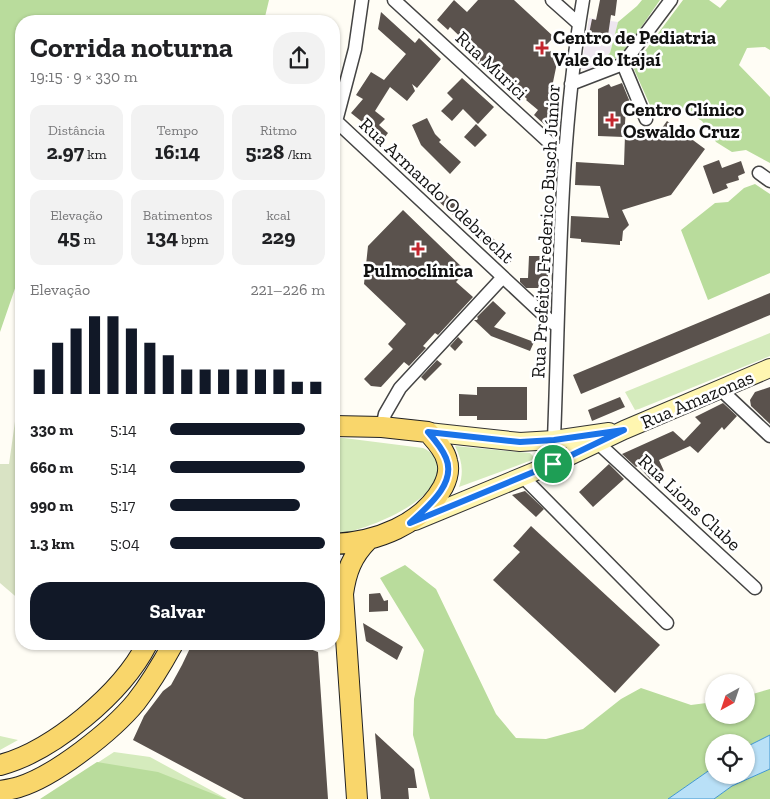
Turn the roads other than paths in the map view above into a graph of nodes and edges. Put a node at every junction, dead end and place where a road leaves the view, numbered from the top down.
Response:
1 (362, 0) edge
2 (394, 0) edge
3 (552, 0) edge
4 (583, 0) edge
5 (671, 0) edge
6 (579, 24) junction
7 (623, 64) junction
8 (571, 84) junction
9 (340, 107) edge
10 (646, 120) dead end
11 (340, 130) edge
12 (565, 158) junction
13 (759, 173) dead end
14 (770, 181) edge
15 (503, 277) junction
16 (557, 326) junction
17 (770, 368) edge
18 (720, 389) junction
19 (340, 426) edge
20 (382, 427) junction
21 (624, 430) junction
22 (428, 432) junction
23 (770, 436) edge
24 (554, 440) junction
25 (598, 443) junction
26 (553, 464) junction
27 (523, 477) junction
28 (410, 523) junction
29 (368, 540) junction
30 (340, 543) edge
31 (755, 588) dead end
32 (667, 623) dead end
33 (143, 650) edge
34 (169, 650) edge
35 (0, 764) edge
36 (0, 791) edge
37 (357, 799) edge

1 - 9 street
2 - 12 street, Rua Murici
3 - 6 street
4 - 6 street, Rua Prefeito Frederico Busch Júnior
5 - 7 street
6 - 8 street, Rua Prefeito Frederico Busch Júnior
7 - 8 street
7 - 10 street
8 - 12 street, Rua Prefeito Frederico Busch Júnior
11 - 15 street, Rua Armando Odebrecht
12 - 16 street, Rua Prefeito Frederico Busch Júnior
13 - 14 street
15 - 16 street, Rua Armando Odebrecht
15 - 20 street
16 - 24 street, Rua Prefeito Frederico Busch Júnior
17 - 18 main road, Rua Amazonas
18 - 21 main road, Rua Amazonas
18 - 23 street
19 - 20 main road, Rua Amazonas
20 - 22 main road, Rua Amazonas
21 - 24 main road, Rua Amazonas
21 - 25 main road, Rua Amazonas
22 - 24 main road, Rua Amazonas
22 - 28 main road
24 - 26 street, Rua Prefeito Frederico Busch Júnior
25 - 26 main road, Rua Amazonas
25 - 31 street, Rua Lions Clube
26 - 27 main road, Rua Amazonas
27 - 28 main road, Rua Amazonas
27 - 32 street
28 - 29 main road, Rua Amazonas
29 - 30 main road, Rua Amazonas
29 - 37 main road
33 - 35 main road
34 - 36 main road

